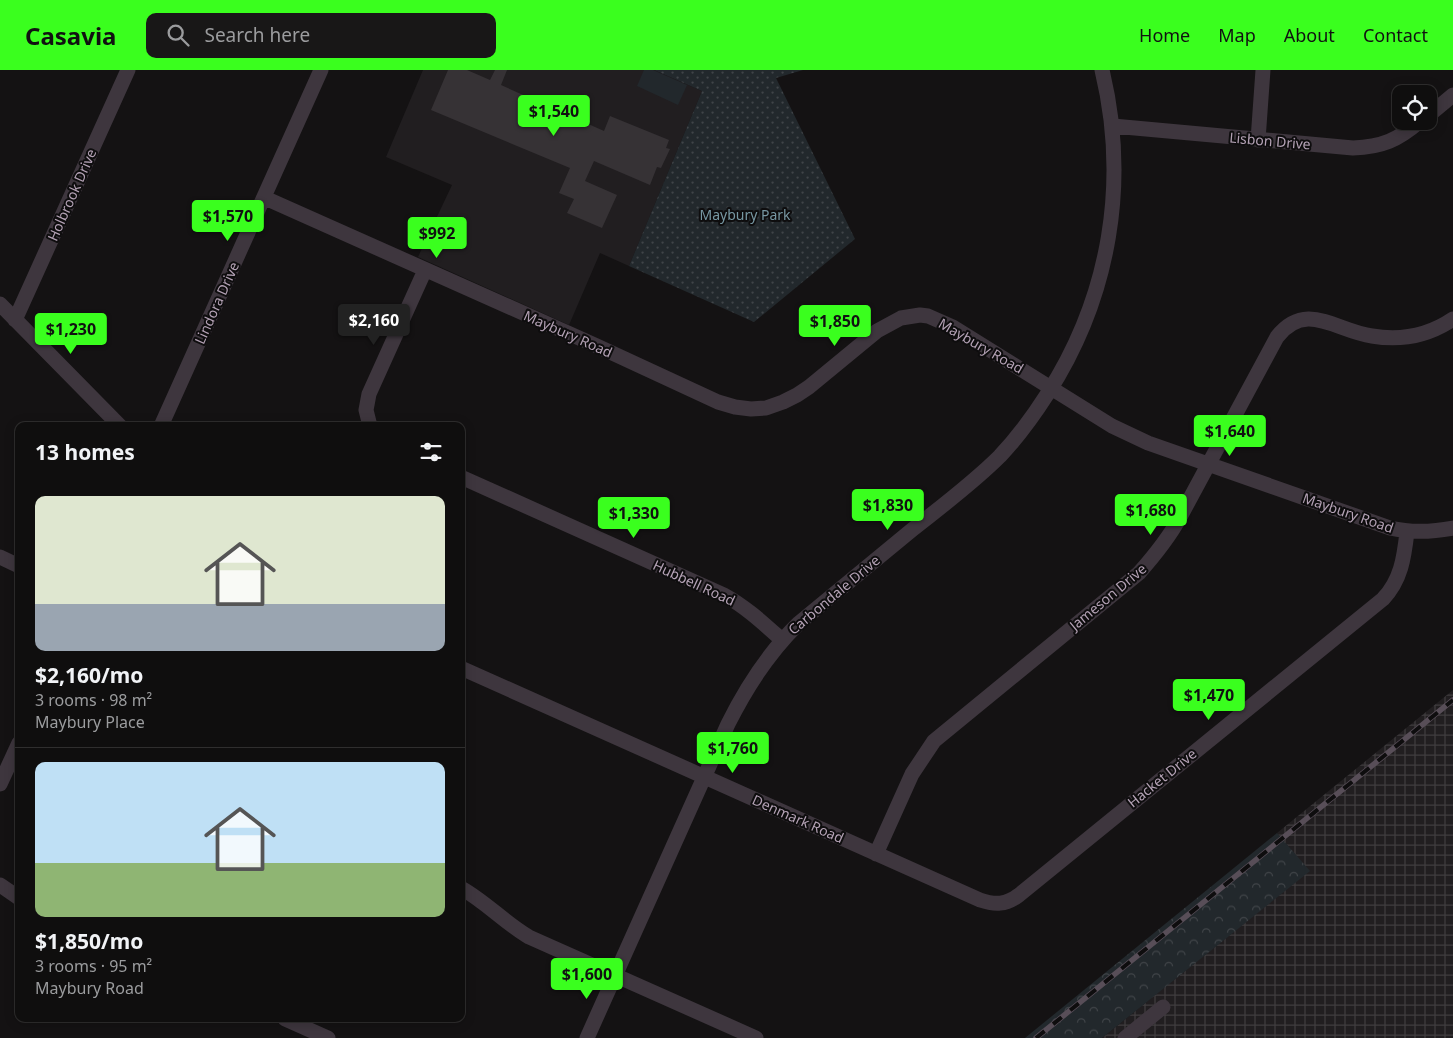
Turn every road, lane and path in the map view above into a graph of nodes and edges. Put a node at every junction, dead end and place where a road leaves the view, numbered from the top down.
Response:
1 (128, 70) edge
2 (321, 70) edge
3 (1102, 70) edge
4 (1264, 70) edge
5 (1453, 95) edge
6 (1437, 108) edge
7 (1113, 126) junction
8 (1410, 130) edge
9 (1258, 140) junction
10 (264, 198) junction
11 (425, 270) junction
12 (0, 304) edge
13 (1453, 319) edge
14 (15, 320) junction
15 (1051, 388) junction
16 (116, 422) edge
17 (163, 422) edge
18 (368, 422) edge
19 (1209, 465) junction
20 (465, 479) edge
21 (1453, 528) edge
22 (1408, 532) junction
23 (0, 557) edge
24 (15, 564) edge
25 (782, 640) junction
26 (465, 670) edge
27 (15, 751) edge
28 (704, 777) junction
29 (0, 784) edge
30 (876, 854) junction
31 (0, 885) edge
32 (465, 890) edge
33 (15, 895) edge
34 (999, 904) joint
35 (615, 975) junction
36 (1164, 1007) dead end
37 (292, 1022) edge
38 (328, 1038) edge
39 (587, 1038) edge
40 (756, 1038) edge
41 (1125, 1038) edge

1 - 14 street, Holbrook Drive
2 - 10 street, Lindora Drive
3 - 7 street, Carbondale Drive
4 - 9 street
5 - 6 street
7 - 9 street, Lisbon Drive
7 - 15 street, Carbondale Drive
8 - 9 street, Lisbon Drive
10 - 11 street, Maybury Road
10 - 17 street, Lindora Drive
11 - 15 street, Maybury Road
11 - 18 street
12 - 14 street
13 - 19 street, Jameson Drive
14 - 16 street
15 - 19 street, Maybury Road
15 - 25 street, Carbondale Drive
19 - 22 street, Maybury Road
19 - 30 street, Jameson Drive
20 - 25 street, Hubbell Road
21 - 22 street, Maybury Road
22 - 34 street, Hacket Drive
23 - 24 street
25 - 28 street, Carbondale Drive
26 - 28 street, Denmark Road
27 - 29 street
28 - 30 street, Denmark Road
28 - 35 street, Carbondale Drive
30 - 34 street, Denmark Road
31 - 33 street
32 - 35 street
35 - 39 street, Carbondale Drive
35 - 40 street
36 - 41 street
37 - 38 street

